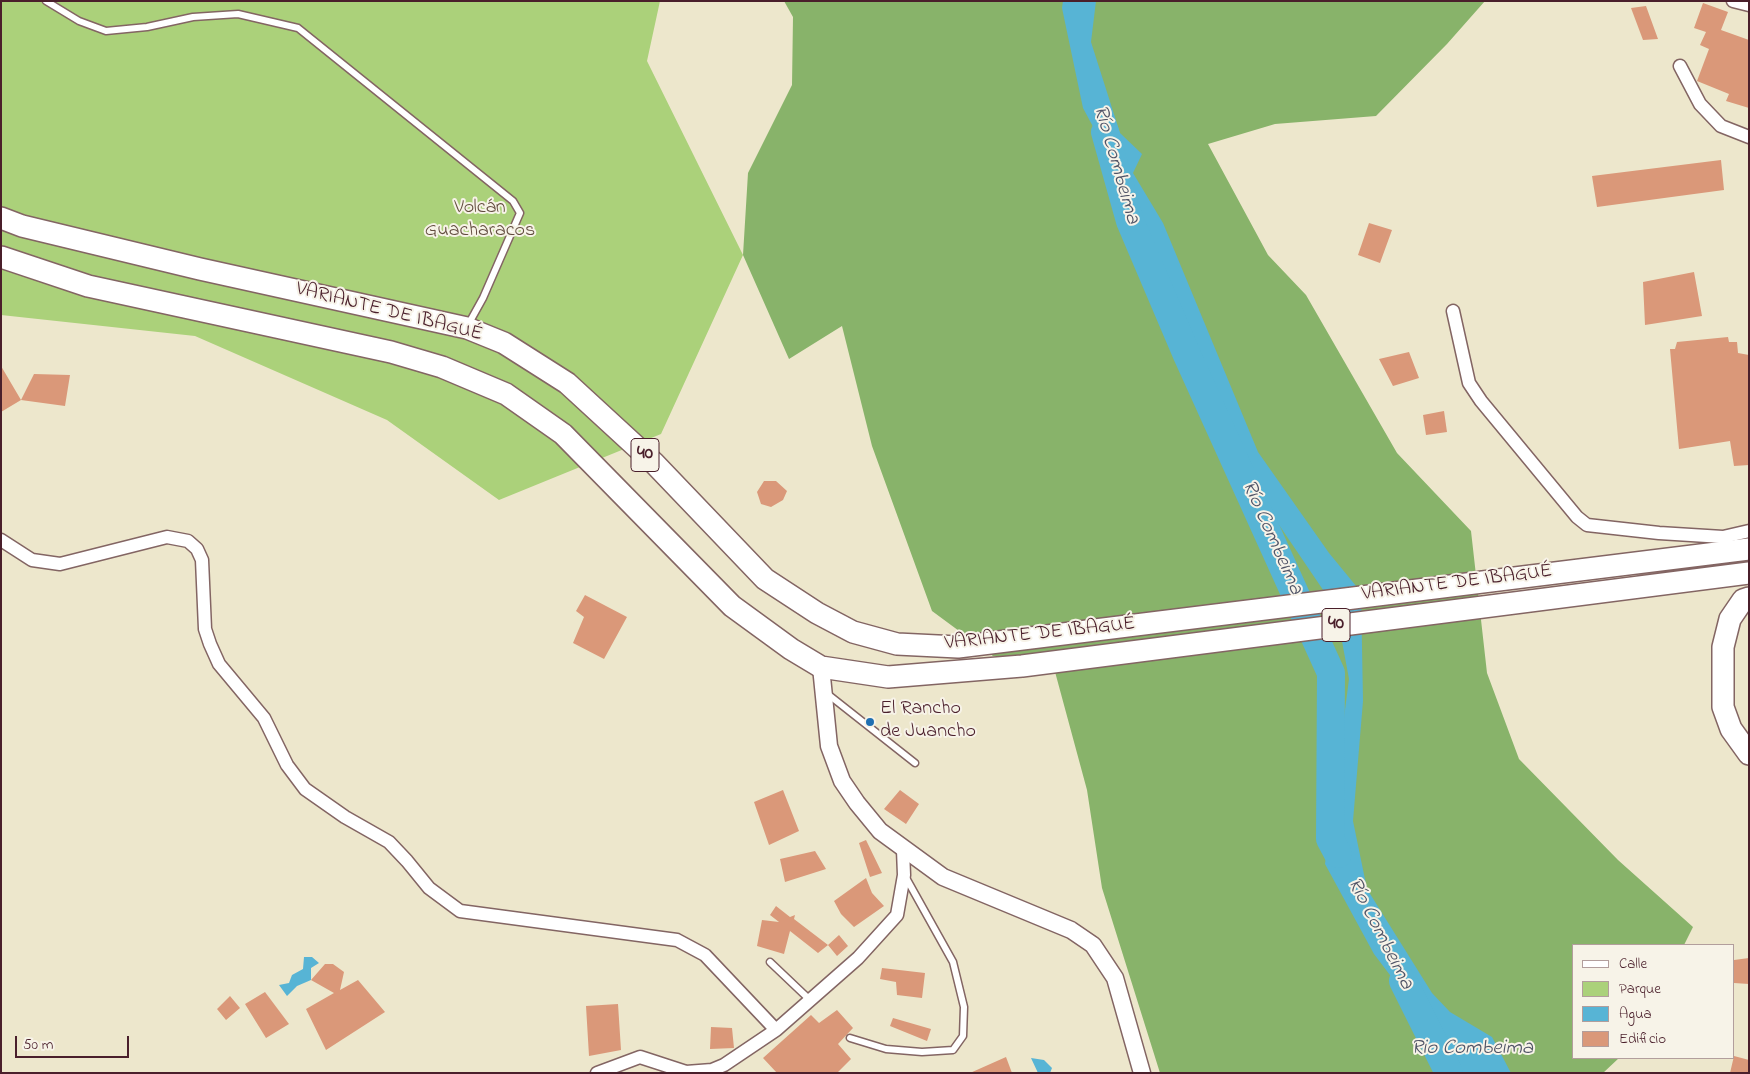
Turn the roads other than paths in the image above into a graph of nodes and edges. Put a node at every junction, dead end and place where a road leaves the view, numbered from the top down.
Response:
1 (46, 1) edge
2 (1733, 1) edge
3 (1749, 5) edge
4 (1680, 66) dead end
5 (1749, 137) edge
6 (1, 218) edge
7 (1, 257) edge
8 (1453, 311) dead end
9 (467, 328) junction
10 (1749, 531) edge
11 (1, 540) edge
12 (1749, 549) edge
13 (1749, 573) edge
14 (1749, 598) edge
15 (821, 667) junction
16 (824, 691) junction
17 (1749, 754) edge
18 (915, 763) dead end
19 (902, 850) junction
20 (904, 875) junction
21 (770, 962) dead end
22 (810, 1000) junction
23 (776, 1030) junction
24 (850, 1038) dead end
25 (686, 1072) edge
26 (597, 1073) edge
27 (1142, 1073) edge

1 - 9 lane
2 - 3 street
4 - 5 street
6 - 9 highway, VARIANTE DE IBAGUÉ / 40
7 - 15 highway, VARIANTE DE IBAGUÉ / 40
8 - 10 street
9 - 12 highway, VARIANTE DE IBAGUÉ / 40
11 - 23 street
13 - 15 highway, VARIANTE DE IBAGUÉ / 40
14 - 17 highway
15 - 16 street
16 - 18 lane
16 - 19 street
19 - 20 street
19 - 27 street
20 - 22 street
20 - 24 lane
21 - 22 lane
22 - 23 street
23 - 25 street
25 - 26 street

